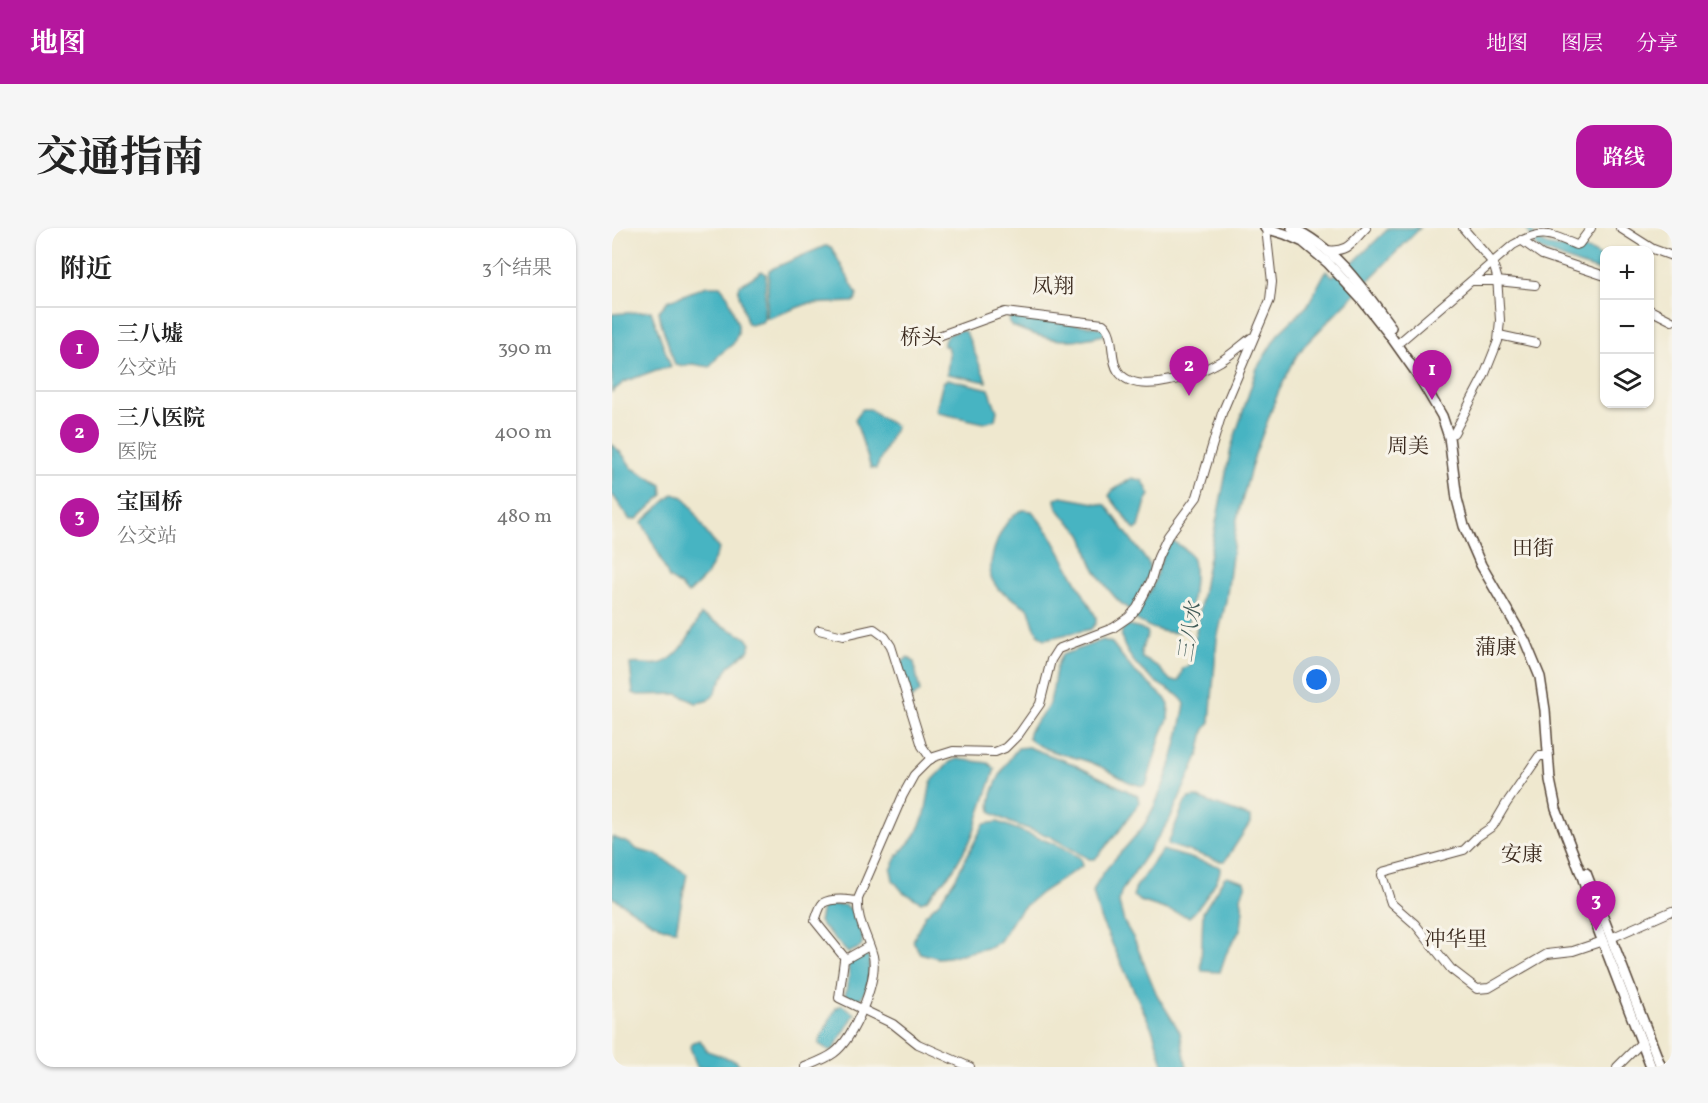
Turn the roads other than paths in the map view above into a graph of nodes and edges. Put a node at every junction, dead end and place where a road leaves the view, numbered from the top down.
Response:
1 (1266, 228) edge
2 (1292, 228) edge
3 (1366, 228) edge
4 (1463, 228) edge
5 (1591, 228) edge
6 (1620, 228) edge
7 (1545, 232) edge
8 (1525, 239) junction
9 (1325, 249) junction
10 (1672, 256) edge
11 (1331, 260) junction
12 (1493, 263) junction
13 (1600, 274) edge
14 (1472, 281) junction
15 (1497, 281) junction
16 (1535, 285) dead end
17 (1366, 298) junction
18 (1654, 312) edge
19 (1672, 321) edge
20 (1499, 335) junction
21 (933, 338) dead end
22 (1252, 338) junction
23 (1401, 341) junction
24 (1536, 343) dead end
25 (1454, 433) junction
26 (819, 630) dead end
27 (1548, 756) junction
28 (931, 759) junction
29 (858, 902) junction
30 (1672, 911) edge
31 (1607, 940) junction
32 (869, 946) junction
33 (845, 958) junction
34 (862, 1010) junction
35 (1642, 1042) junction
36 (805, 1067) edge
37 (970, 1067) edge
38 (1617, 1067) edge
39 (1651, 1067) edge
40 (1661, 1067) edge

1 - 11 main road
1 - 22 street
2 - 9 main road
3 - 9 street
4 - 12 street
5 - 7 street
6 - 10 street
7 - 8 street
8 - 12 street
8 - 13 street
9 - 11 main road
11 - 17 main road
12 - 14 street
12 - 15 street
14 - 15 street
14 - 23 street
15 - 16 street
15 - 20 street
17 - 23 main road
17 - 27 main road
18 - 19 street
20 - 24 street
20 - 25 street
21 - 22 street
22 - 28 street
23 - 25 main road
25 - 31 main road
26 - 28 street
27 - 31 main road
27 - 31 street
28 - 29 street
29 - 32 street
29 - 33 street
30 - 31 street
31 - 35 main road
31 - 40 main road
32 - 33 street
32 - 34 street
33 - 34 street
34 - 36 street
34 - 37 street
35 - 38 street
35 - 39 main road

